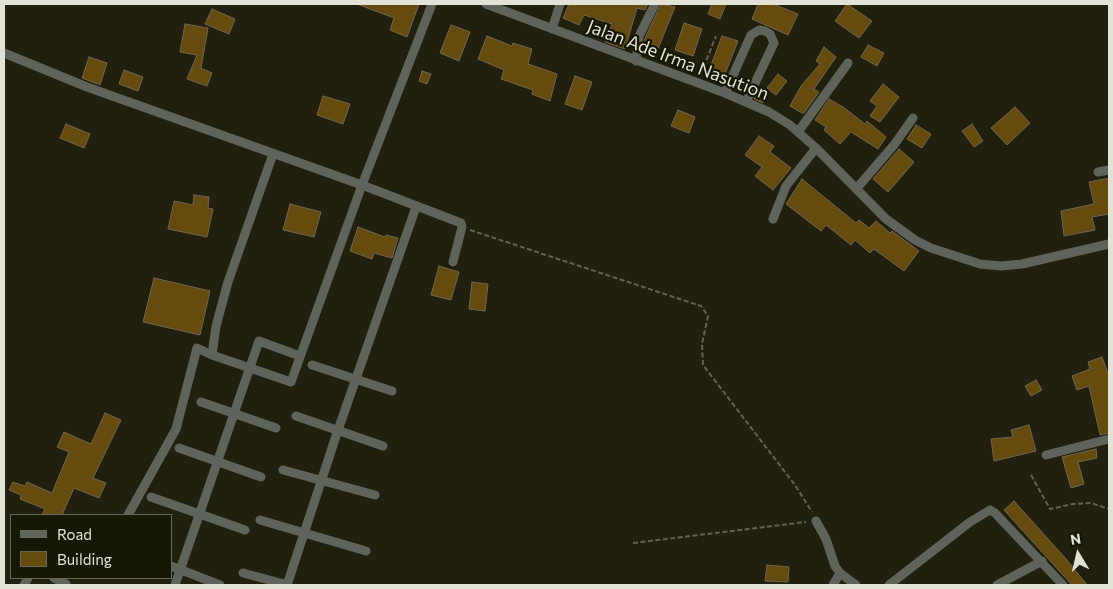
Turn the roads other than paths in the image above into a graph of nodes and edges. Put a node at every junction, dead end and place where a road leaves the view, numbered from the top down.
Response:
1 (432, 4) edge
2 (486, 4) edge
3 (560, 4) edge
4 (655, 4) edge
5 (552, 29) junction
6 (4, 53) edge
7 (636, 61) junction
8 (848, 63) dead end
9 (725, 93) junction
10 (746, 102) junction
11 (913, 118) dead end
12 (798, 132) junction
13 (816, 148) junction
14 (274, 154) junction
15 (1109, 170) edge
16 (1098, 172) dead end
17 (362, 185) junction
18 (857, 188) junction
19 (416, 207) junction
20 (773, 219) dead end
21 (1109, 244) edge
22 (452, 262) dead end
23 (212, 355) junction
24 (300, 356) junction
25 (312, 365) dead end
26 (248, 367) junction
27 (356, 379) junction
28 (392, 391) dead end
29 (201, 402) dead end
30 (232, 414) junction
31 (296, 416) dead end
32 (276, 428) dead end
33 (338, 430) junction
34 (1109, 439) edge
35 (383, 446) dead end
36 (178, 448) dead end
37 (1046, 455) dead end
38 (216, 461) junction
39 (283, 470) dead end
40 (261, 477) dead end
41 (321, 481) junction
42 (375, 496) dead end
43 (151, 497) dead end
44 (129, 514) edge
45 (199, 514) junction
46 (260, 520) dead end
47 (816, 521) road end
48 (244, 530) dead end
49 (304, 532) junction
50 (366, 552) dead end
51 (1042, 561) junction
52 (176, 568) edge
53 (243, 573) dead end
54 (840, 574) junction
55 (175, 585) edge
56 (220, 585) edge
57 (287, 585) edge
58 (833, 585) edge
59 (856, 585) edge
60 (889, 585) edge
61 (998, 585) edge
62 (1063, 585) edge

1 - 17 street
2 - 5 street, Jalan Ade Irma Nasution
3 - 5 street
4 - 7 street
5 - 7 street, Jalan Ade Irma Nasution
6 - 14 street
7 - 9 street, Jalan Ade Irma Nasution
8 - 12 street
9 - 10 street, Jalan Ade Irma Nasution
9 - 10 street
10 - 12 street, Jalan Ade Irma Nasution
11 - 18 street
12 - 13 street, Jalan Ade Irma Nasution
13 - 18 street, Jalan Ade Irma Nasution
13 - 20 street
14 - 17 street
14 - 23 street
15 - 16 street
17 - 19 street
17 - 24 street
18 - 21 street, Jalan Ade Irma Nasution
19 - 22 street
19 - 27 street
23 - 26 street
23 - 44 street
24 - 26 street
24 - 26 street
25 - 27 street
26 - 30 street
27 - 28 street
27 - 33 street
29 - 30 street
30 - 32 street
30 - 38 street
31 - 33 street
33 - 35 street
33 - 41 street
34 - 37 street
36 - 38 street
38 - 40 street
38 - 45 street
39 - 41 street
41 - 42 street
41 - 49 street
43 - 45 street
45 - 48 street
45 - 52 street
46 - 49 street
47 - 54 street
49 - 50 street
49 - 57 street
51 - 60 street
51 - 61 street
51 - 62 street
52 - 55 street
52 - 56 street
53 - 57 street
54 - 58 street
54 - 59 street

